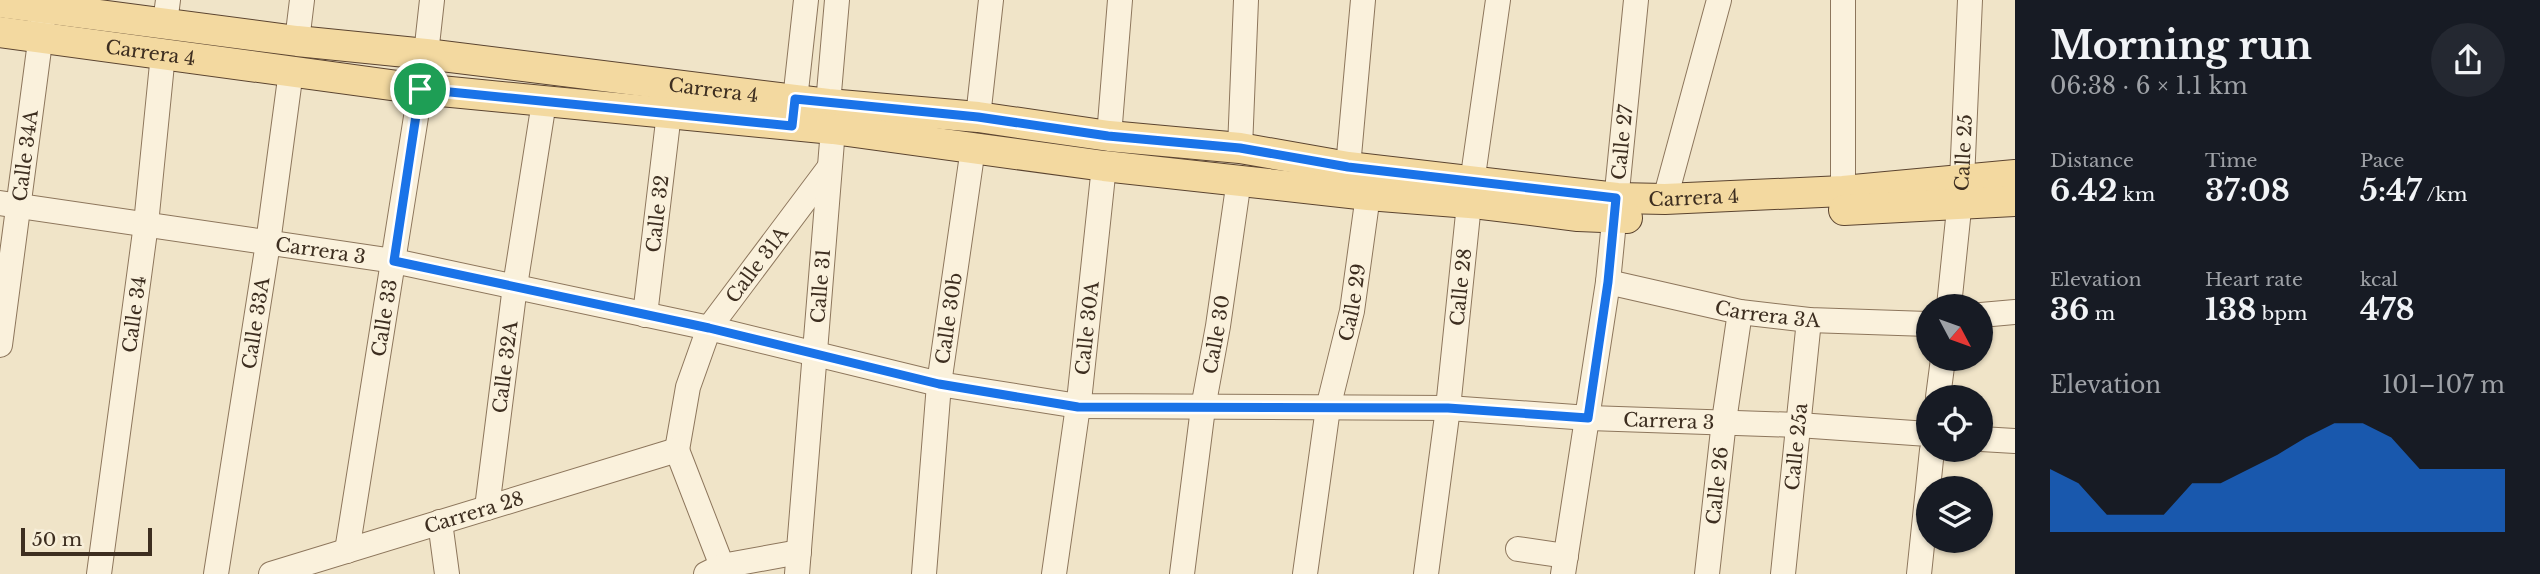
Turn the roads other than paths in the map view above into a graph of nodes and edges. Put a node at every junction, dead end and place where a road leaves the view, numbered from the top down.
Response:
1 (302, 0) edge
2 (432, 0) edge
3 (806, 0) edge
4 (837, 0) edge
5 (991, 0) edge
6 (1121, 0) edge
7 (1245, 0) edge
8 (1363, 0) edge
9 (1498, 0) edge
10 (1636, 0) edge
11 (1719, 0) edge
12 (1843, 0) edge
13 (1970, 0) edge
14 (0, 2) edge
15 (166, 11) edge
16 (37, 12) edge
17 (0, 32) edge
18 (297, 41) junction
19 (163, 54) junction
20 (426, 54) junction
21 (291, 71) junction
22 (420, 89) junction
23 (544, 102) junction
24 (669, 113) junction
25 (794, 113) junction
26 (830, 117) junction
27 (978, 117) junction
28 (1108, 136) junction
29 (973, 148) junction
30 (1240, 148) junction
31 (1104, 166) junction
32 (1348, 167) junction
33 (830, 168) junction
34 (2015, 175) edge
35 (1239, 180) junction
36 (1843, 191) junction
37 (1471, 192) junction
38 (1961, 193) junction
39 (1368, 195) junction
40 (1665, 200) junction
41 (2015, 201) edge
42 (9, 204) edge
43 (1616, 208) junction
44 (146, 224) junction
45 (268, 243) junction
46 (394, 261) junction
47 (1608, 282) junction
48 (515, 285) junction
49 (1951, 294) edge
50 (1740, 312) junction
51 (2015, 312) edge
52 (1993, 314) edge
53 (645, 315) junction
54 (1809, 320) junction
55 (1916, 324) edge
56 (709, 328) junction
57 (0, 345) edge
58 (814, 355) junction
59 (939, 384) junction
60 (1078, 407) junction
61 (1203, 408) junction
62 (1328, 408) junction
63 (1448, 408) junction
64 (1588, 418) junction
65 (1724, 421) junction
66 (1798, 425) junction
67 (1916, 433) edge
68 (1993, 440) edge
69 (2015, 442) edge
70 (677, 450) junction
71 (1931, 462) edge
72 (487, 508) junction
73 (440, 522) junction
74 (1518, 550) dead end
75 (347, 551) junction
76 (798, 563) edge
77 (1565, 565) edge
78 (714, 570) edge
79 (99, 574) edge
80 (216, 574) edge
81 (271, 574) edge
82 (447, 574) edge
83 (924, 574) edge
84 (1054, 574) edge
85 (1182, 574) edge
86 (1305, 574) edge
87 (1426, 574) edge
88 (1707, 574) edge
89 (1783, 574) edge
90 (1919, 574) edge

1 - 18 street
2 - 20 street, Calle 33
3 - 25 street
4 - 26 street, Calle 31
5 - 27 street
6 - 28 street
7 - 30 street
8 - 32 street
9 - 37 street, Calle 28
10 - 43 street, Calle 27
11 - 40 street
12 - 36 street
13 - 38 street, Calle 25
14 - 16 main road, Carrera 4
15 - 16 main road, Carrera 4
15 - 18 main road, Carrera 4
16 - 17 main road, Carrera 4
16 - 19 main road, Carrera 4
16 - 42 street, Calle 34A
18 - 20 main road, Carrera 4
19 - 21 main road, Carrera 4
19 - 44 street, Calle 34
20 - 22 street, Calle 33
20 - 25 main road, Carrera 4
21 - 22 main road, Carrera 4
21 - 45 street, Calle 33A
22 - 23 main road, Carrera 4
22 - 46 street, Calle 33
23 - 24 main road, Carrera 4
23 - 48 street, Calle 32A
24 - 25 main road, Carrera 4
24 - 53 street, Calle 32
25 - 26 main road, Carrera 4
26 - 27 main road, Carrera 4
26 - 29 main road, Carrera 4
26 - 33 street, Calle 31
27 - 28 main road, Carrera 4
28 - 30 main road, Carrera 4
29 - 31 main road, Carrera 4
29 - 59 street, Calle 30b
30 - 32 main road, Carrera 4
31 - 35 main road, Carrera 4
31 - 60 street, Calle 30A
32 - 37 main road, Carrera 4
33 - 56 street, Calle 31A
33 - 58 street, Calle 31
34 - 38 main road, Carrera 4
35 - 39 main road, Carrera 4
35 - 61 street, Calle 30
36 - 38 main road, Carrera 4
36 - 40 main road, Carrera 4
37 - 39 main road, Carrera 4
37 - 43 main road, Carrera 4
37 - 63 street, Calle 28
38 - 41 main road, Carrera 4
38 - 43 main road, Carrera 4
38 - 49 street, Calle 25
39 - 62 street, Calle 29
40 - 43 main road, Carrera 4
42 - 44 street, Carrera 3
42 - 57 street, Calle 34A
43 - 47 street, Calle 27
44 - 45 street, Carrera 3
44 - 79 street, Calle 34
45 - 46 street, Carrera 3
45 - 80 street, Calle 33A
46 - 48 street, Carrera 3
46 - 75 street, Calle 33
47 - 50 street, Carrera 3A
47 - 64 street, Calle 27
48 - 53 street, Carrera 3
48 - 72 street, Calle 32A
50 - 54 street, Carrera 3A
50 - 65 street, Calle 26
51 - 52 street
53 - 56 street, Carrera 3
54 - 55 street, Carrera 3A
54 - 66 street, Calle 25a
56 - 58 street, Carrera 3
56 - 70 street, Calle 31A
58 - 59 street, Carrera 3
58 - 76 street, Calle 31
59 - 60 street, Carrera 3
59 - 83 street, Calle 30b
60 - 61 street, Carrera 3
60 - 84 street, Calle 30A
61 - 62 street, Carrera 3
61 - 85 street, Calle 30
62 - 63 street, Carrera 3
62 - 86 street, Calle 29
63 - 64 street, Carrera 3
63 - 87 street, Calle 28
64 - 65 street, Carrera 3
64 - 77 street, Calle 27
65 - 66 street, Carrera 3
65 - 88 street, Calle 26
66 - 67 street, Carrera 3
66 - 89 street, Calle 25a
68 - 69 street
70 - 72 street, Carrera 28
70 - 78 street
71 - 90 street
72 - 73 street, Carrera 28
73 - 75 street, Carrera 28
73 - 82 street
74 - 77 street
75 - 81 street, Carrera 28
76 - 78 street

